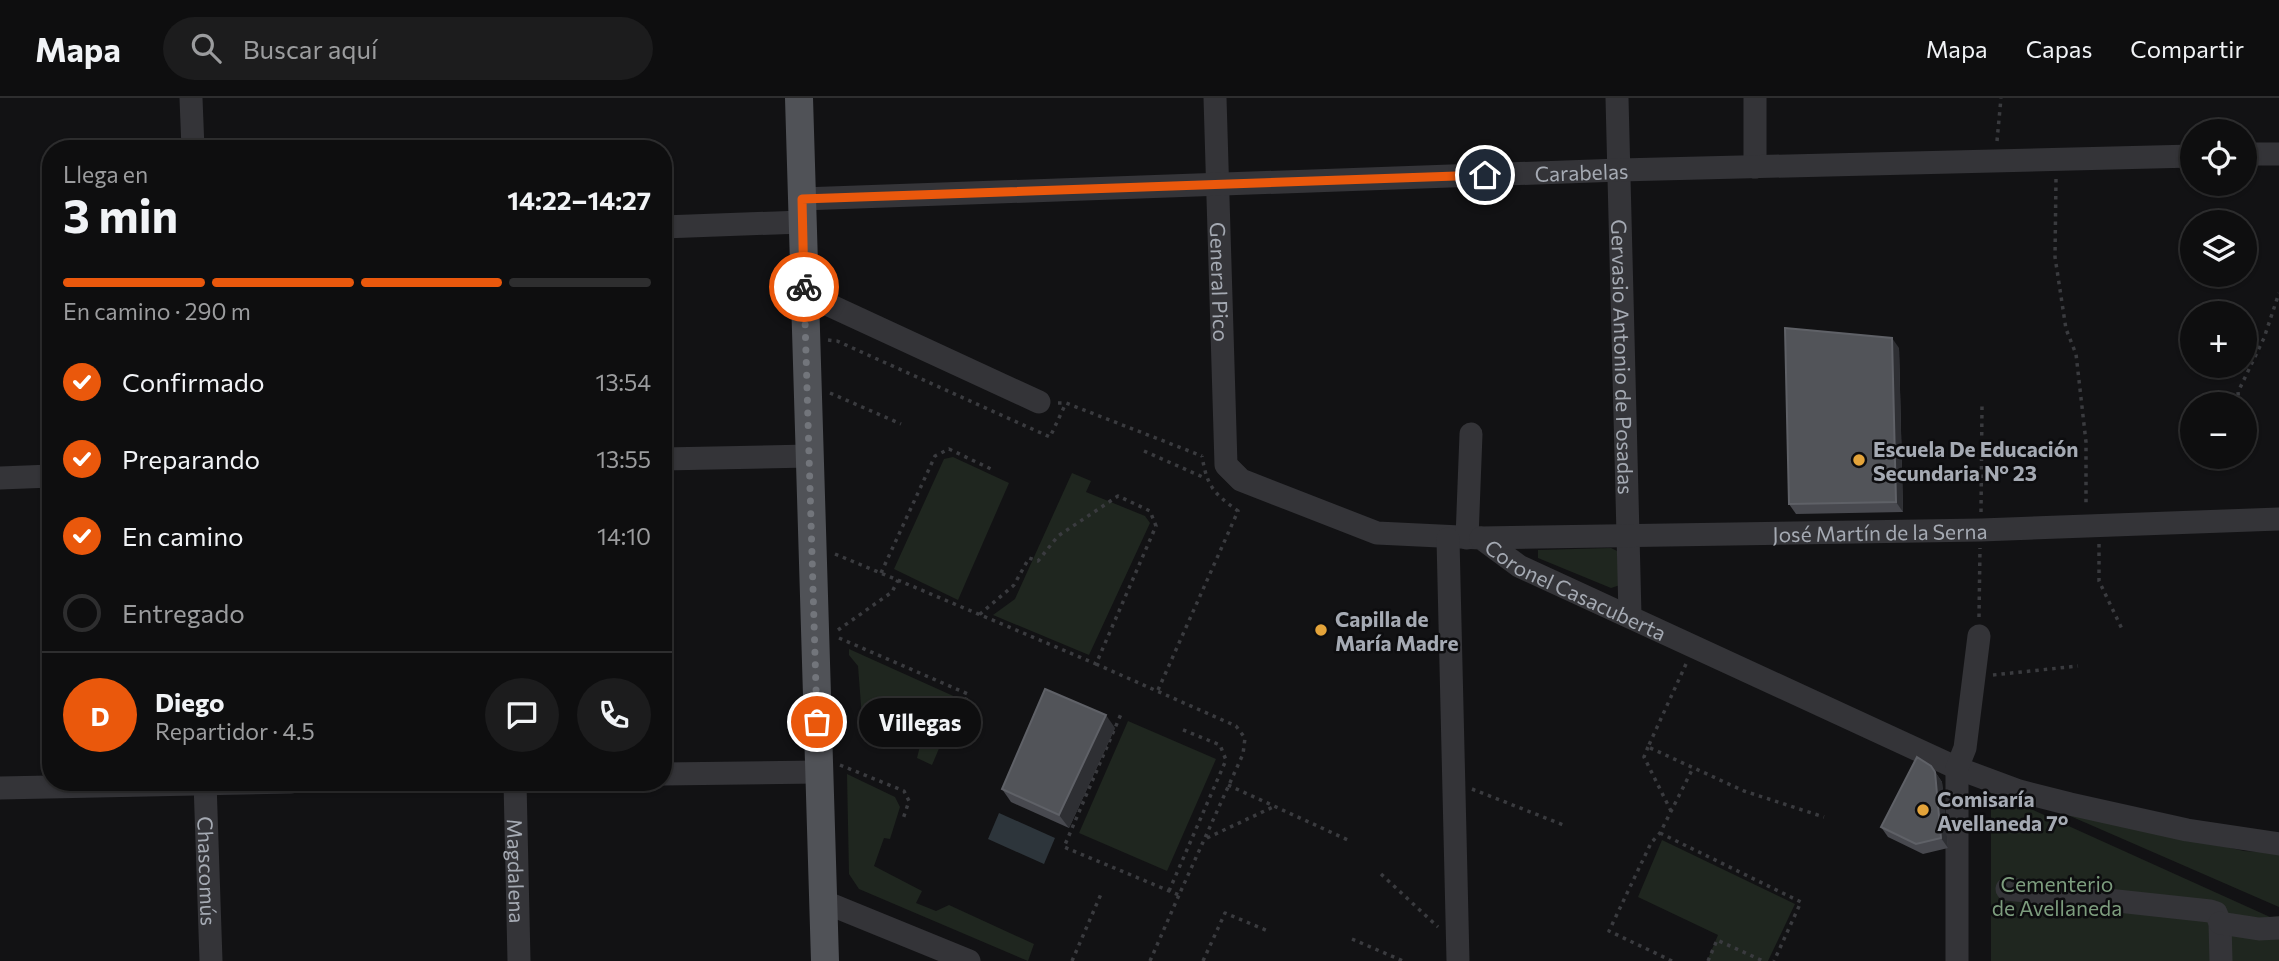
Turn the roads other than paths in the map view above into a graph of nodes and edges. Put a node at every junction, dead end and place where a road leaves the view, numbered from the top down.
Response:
1 (191, 98) edge
2 (799, 98) edge
3 (1215, 98) edge
4 (1617, 98) edge
5 (1755, 98) edge
6 (193, 140) edge
7 (2279, 154) edge
8 (2257, 155) edge
9 (2180, 156) edge
10 (1755, 167) junction
11 (1620, 170) junction
12 (1217, 186) junction
13 (802, 210) junction
14 (672, 226) edge
15 (805, 299) junction
16 (1039, 402) road end
17 (1471, 434) dead end
18 (809, 456) junction
19 (672, 459) edge
20 (42, 476) edge
21 (0, 478) edge
22 (2279, 519) edge
23 (1630, 534) junction
24 (1465, 538) junction
25 (1630, 615) junction
26 (1979, 636) dead end
27 (1965, 763) junction
28 (826, 768) junction
29 (672, 774) edge
30 (42, 787) edge
31 (0, 788) edge
32 (205, 791) edge
33 (515, 791) edge
34 (2279, 844) edge
35 (2007, 889) dead end
36 (822, 901) junction
37 (2220, 923) junction
38 (2279, 928) edge
39 (211, 961) edge
40 (519, 961) edge
41 (825, 961) edge
42 (969, 961) edge
43 (1458, 961) edge
44 (1957, 961) edge
45 (1972, 961) edge
46 (2221, 961) edge

1 - 6 street
2 - 13 main road
3 - 12 street, General Pico
4 - 11 street, Gervasio Antonio de Posadas
5 - 10 street
7 - 8 street
9 - 10 street, Carabelas
10 - 11 street, Carabelas
11 - 12 street, Carabelas
11 - 23 street, Gervasio Antonio de Posadas
12 - 13 street, Carabelas
12 - 24 street, General Pico
13 - 14 street, Carabelas
13 - 15 main road
15 - 16 street
15 - 18 main road
17 - 24 street
18 - 19 street
18 - 28 main road
20 - 21 street
22 - 23 street, José Martín de la Serna
23 - 24 street, José Martín de la Serna
23 - 25 street, Gervasio Antonio de Posadas
24 - 25 street, Coronel Casacuberta
24 - 43 street
25 - 27 street, Coronel Casacuberta
26 - 27 street
27 - 34 street, Coronel Casacuberta
27 - 44 street
27 - 45 street
28 - 29 street
28 - 36 main road
30 - 31 street
32 - 39 street, Chascomús
33 - 40 street, Magdalena
35 - 37 street
36 - 41 main road
36 - 42 street
37 - 38 street
37 - 46 street

